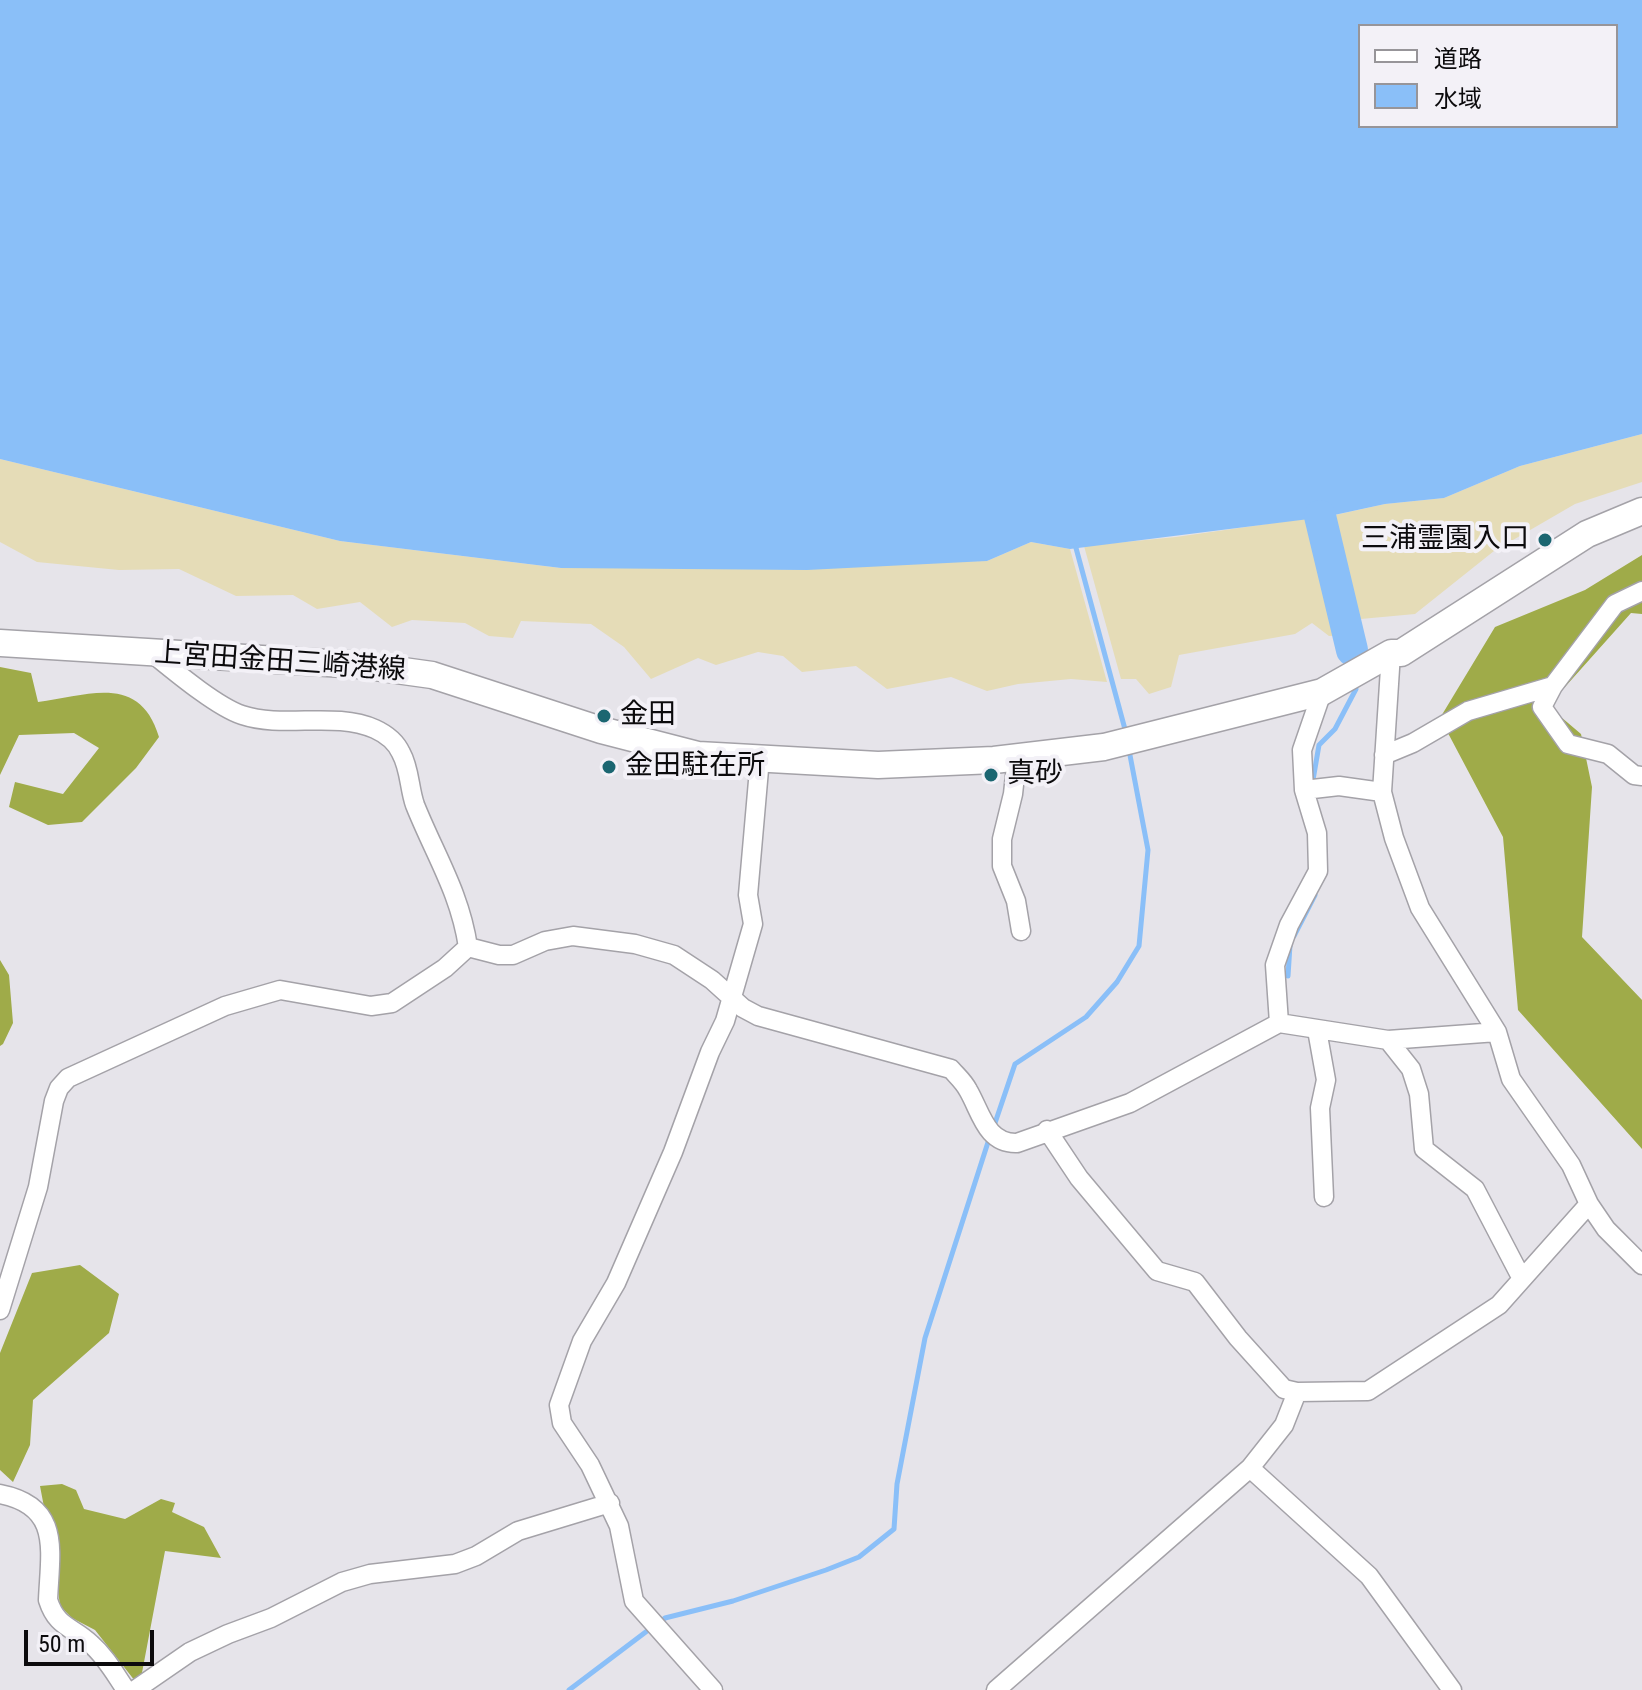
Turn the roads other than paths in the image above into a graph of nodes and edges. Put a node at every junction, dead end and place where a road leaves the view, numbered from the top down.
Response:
1 (1642, 511) edge
2 (1642, 591) edge
3 (0, 643) edge
4 (152, 653) junction
5 (1391, 653) junction
6 (1553, 686) junction
7 (1322, 692) junction
8 (1384, 755) junction
9 (1017, 757) junction
10 (760, 758) junction
11 (1642, 776) edge
12 (1304, 790) junction
13 (1382, 792) junction
14 (1021, 931) dead end
15 (468, 947) junction
16 (730, 996) junction
17 (1279, 1023) junction
18 (1317, 1030) junction
19 (1497, 1032) junction
20 (1388, 1040) junction
21 (1047, 1130) junction
22 (1324, 1197) dead end
23 (1589, 1204) junction
24 (1642, 1265) edge
25 (1522, 1279) junction
26 (0, 1310) edge
27 (1297, 1392) junction
28 (1250, 1468) junction
29 (0, 1494) edge
30 (610, 1503) junction
31 (126, 1690) edge
32 (135, 1690) edge
33 (713, 1690) edge
34 (996, 1690) edge
35 (1452, 1690) edge

1 - 5 main road, 上宮田金田三崎港線
2 - 6 street
3 - 4 main road, 上宮田金田三崎港線
4 - 10 main road, 上宮田金田三崎港線
4 - 15 street
5 - 7 main road, 上宮田金田三崎港線
5 - 8 street
6 - 8 street
6 - 11 street
7 - 9 main road, 上宮田金田三崎港線
7 - 12 street
8 - 13 street
9 - 10 main road, 上宮田金田三崎港線
9 - 14 street
10 - 16 street
12 - 13 street
12 - 17 street
13 - 19 street
15 - 16 street
15 - 26 street
16 - 21 street
16 - 30 street
17 - 18 street
17 - 21 street
18 - 20 street
18 - 22 street
19 - 20 street
19 - 23 street
20 - 25 street
21 - 27 street
23 - 24 street
23 - 25 street
25 - 27 street
27 - 28 street
28 - 34 street
28 - 35 street
29 - 31 street
30 - 32 street
30 - 33 street

